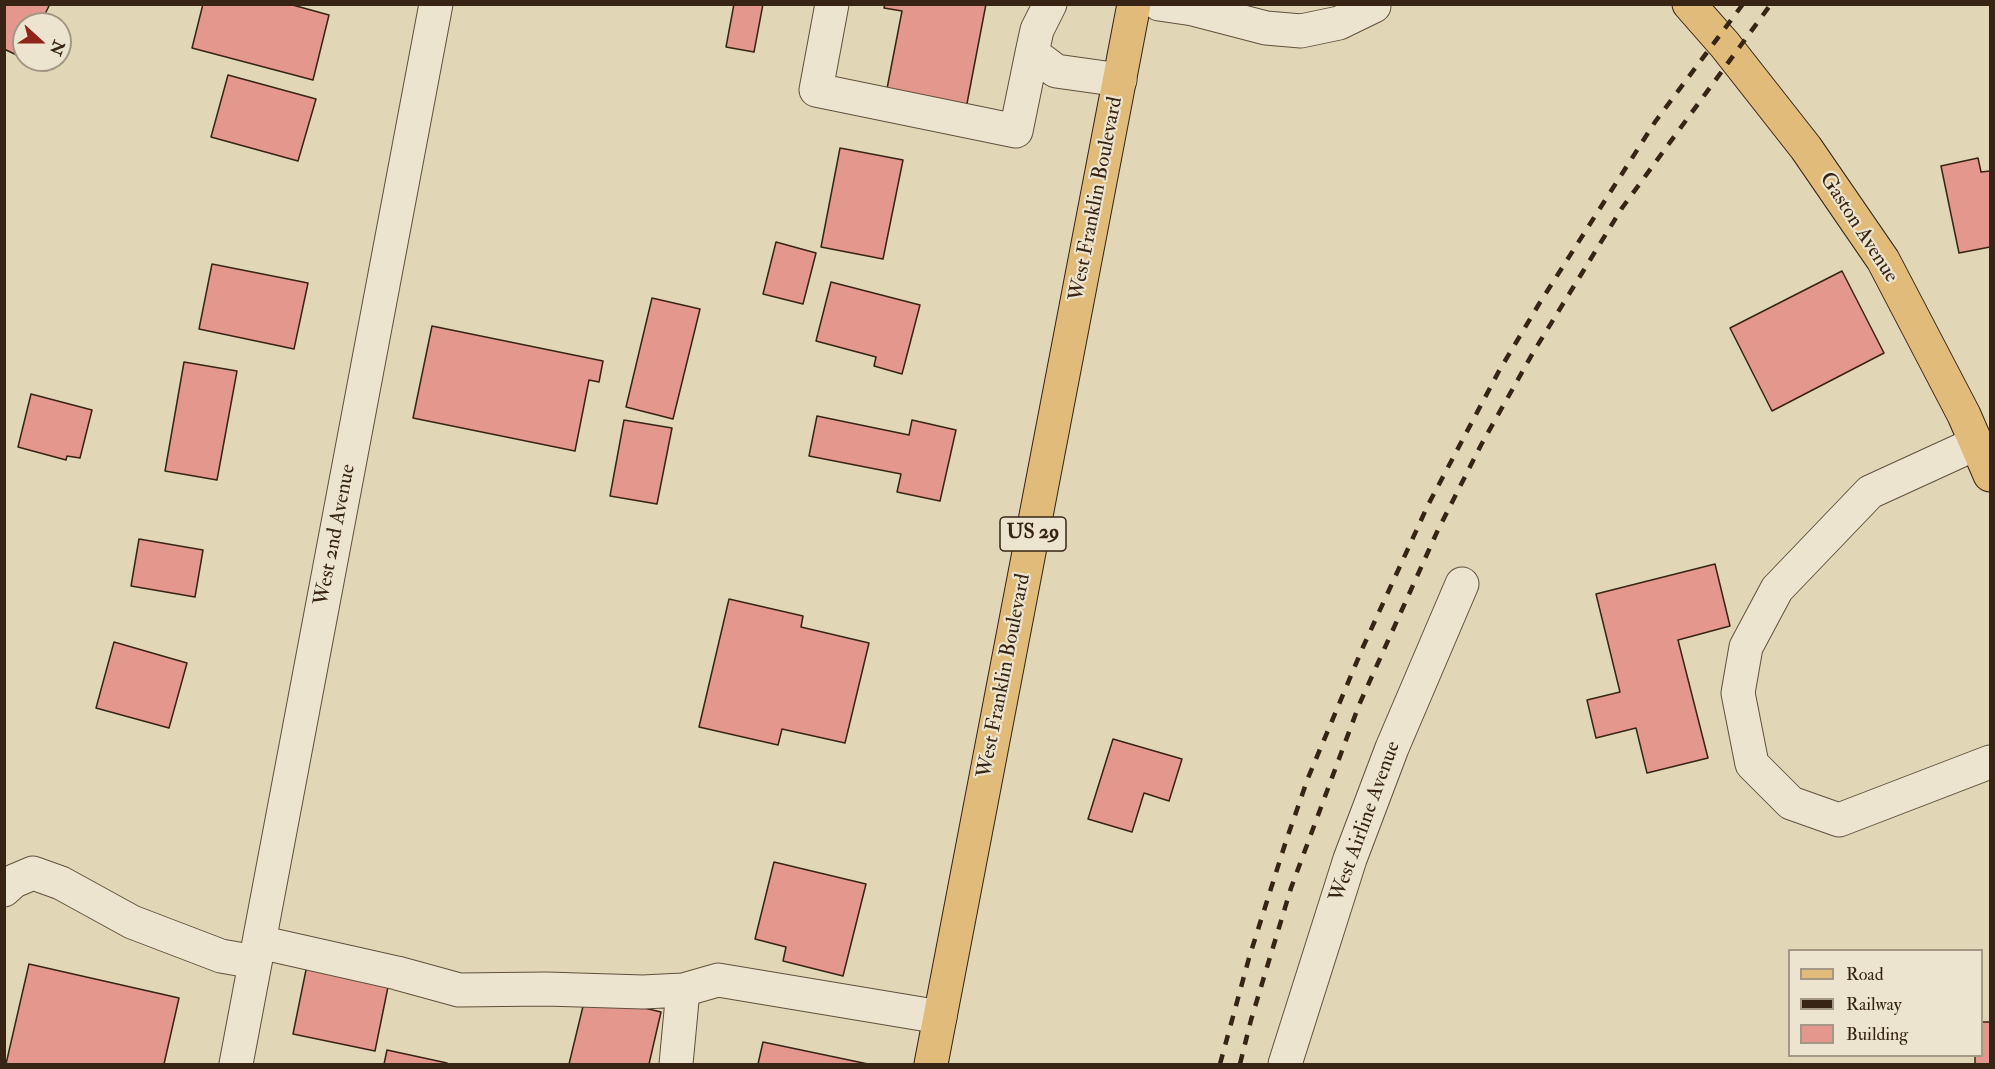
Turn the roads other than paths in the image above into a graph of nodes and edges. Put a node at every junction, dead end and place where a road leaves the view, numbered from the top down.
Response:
1 (436, 4) edge
2 (832, 4) edge
3 (1050, 4) edge
4 (1134, 4) edge
5 (1159, 4) edge
6 (1689, 4) edge
7 (1374, 6) edge
8 (1032, 53) junction
9 (1120, 80) junction
10 (1977, 426) edge
11 (1990, 476) edge
12 (1462, 584) dead end
13 (1990, 762) edge
14 (4, 891) edge
15 (256, 952) junction
16 (683, 990) junction
17 (940, 1017) junction
18 (236, 1065) edge
19 (676, 1065) edge
20 (931, 1065) edge
21 (1285, 1065) edge

1 - 15 street, West 2nd Avenue
2 - 8 street
3 - 8 street
4 - 9 main road, West Franklin Boulevard / US 29
5 - 7 street
6 - 10 main road, Gaston Avenue
8 - 9 street
9 - 17 main road, West Franklin Boulevard / US 29
10 - 11 main road, Gaston Avenue
10 - 13 street
12 - 21 street, West Airline Avenue
14 - 15 street
15 - 16 street
15 - 18 street, West 2nd Avenue
16 - 17 street
16 - 19 street
17 - 20 main road, West Franklin Boulevard / US 29

